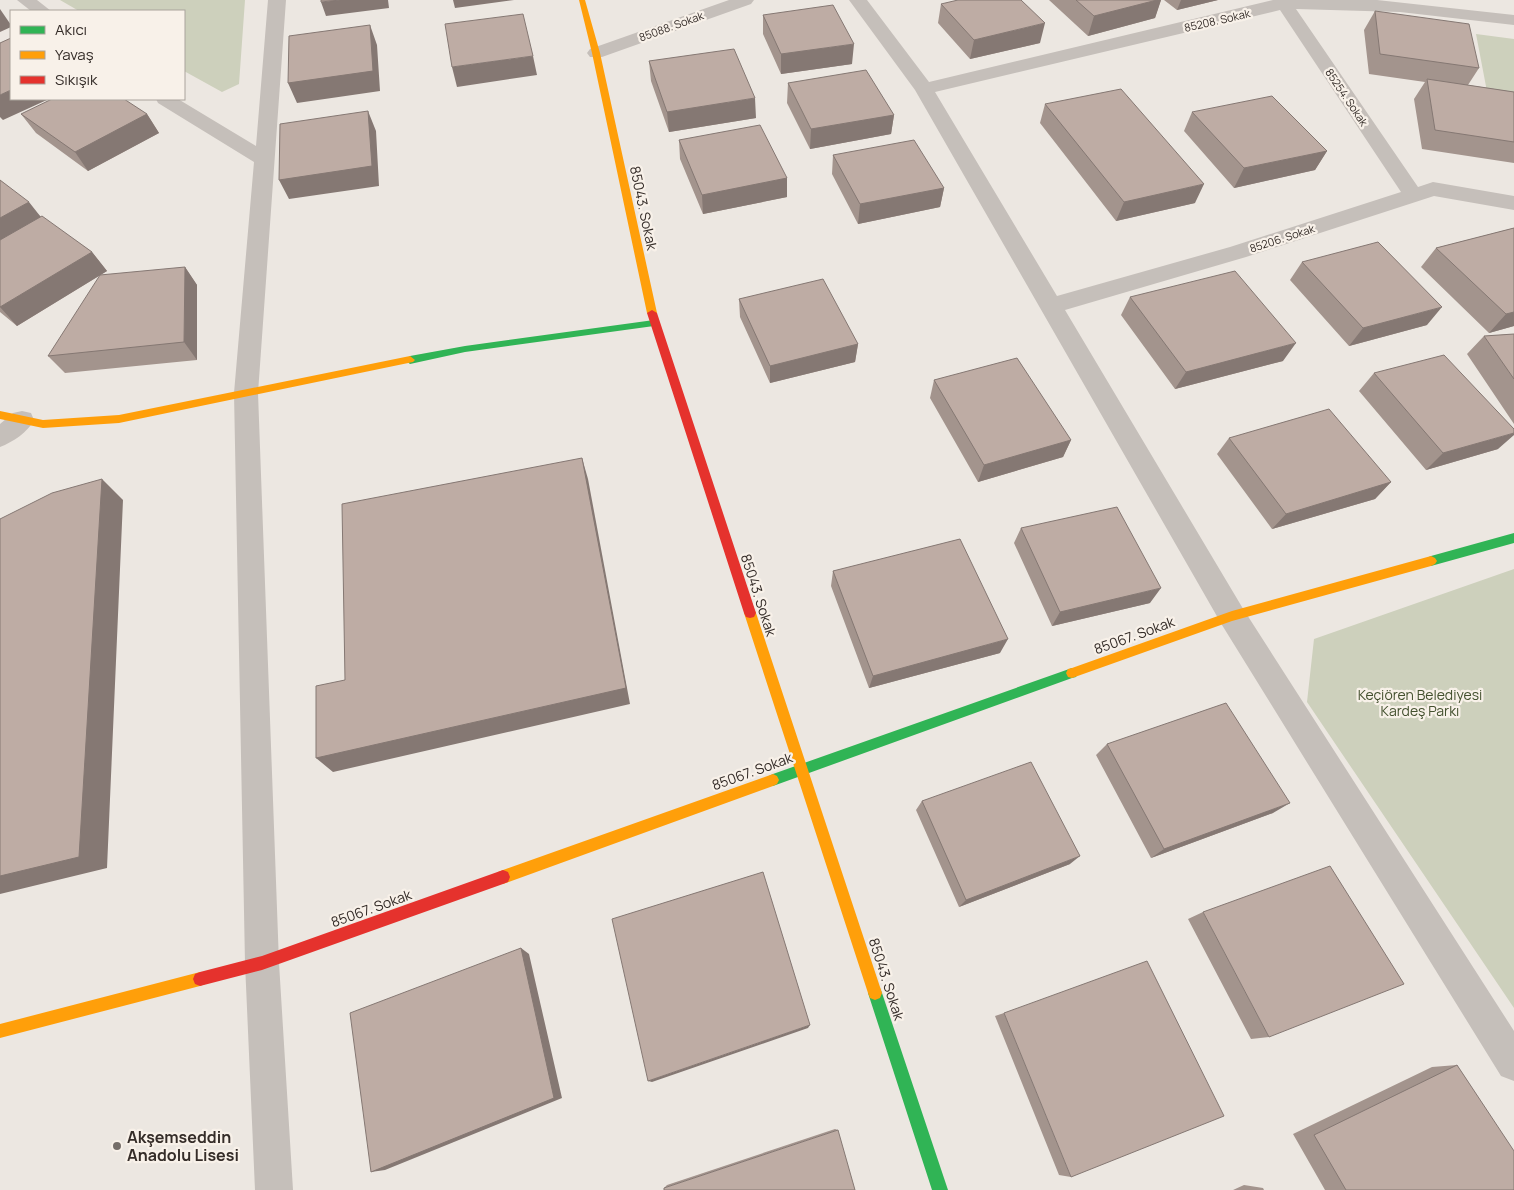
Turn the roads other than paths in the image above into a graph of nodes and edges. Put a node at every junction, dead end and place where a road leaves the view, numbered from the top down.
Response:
1 (26, 0) edge
2 (277, 0) edge
3 (582, 0) edge
4 (745, 0) edge
5 (858, 0) edge
6 (1283, 2) edge
7 (41, 10) edge
8 (1514, 20) edge
9 (596, 53) junction
10 (924, 89) junction
11 (167, 100) edge
12 (265, 160) junction
13 (1413, 195) junction
14 (1514, 203) edge
15 (1051, 306) junction
16 (654, 323) junction
17 (246, 393) junction
18 (11, 418) edge
19 (0, 438) edge
20 (1514, 538) edge
21 (1232, 616) junction
22 (801, 769) junction
23 (262, 963) junction
24 (0, 1031) edge
25 (1514, 1063) edge
26 (274, 1190) edge
27 (940, 1190) edge

1 - 7 street
2 - 12 street
3 - 9 street, 85043. Sokak
4 - 9 street, 85088. Sokak
5 - 10 street
6 - 8 street, 85208. Sokak
6 - 10 street, 85208. Sokak
6 - 13 street, 85254. Sokak
9 - 16 street, 85043. Sokak
10 - 15 street
11 - 12 street
12 - 17 street
13 - 14 street, 85206. Sokak
13 - 15 street, 85206. Sokak
15 - 21 street
16 - 17 street
16 - 22 street, 85043. Sokak
17 - 18 street
17 - 23 street
18 - 19 street
20 - 21 street, 85067. Sokak
21 - 22 street, 85067. Sokak
21 - 25 street
22 - 23 street, 85067. Sokak
22 - 27 street, 85043. Sokak
23 - 24 street, 85067. Sokak
23 - 26 street

